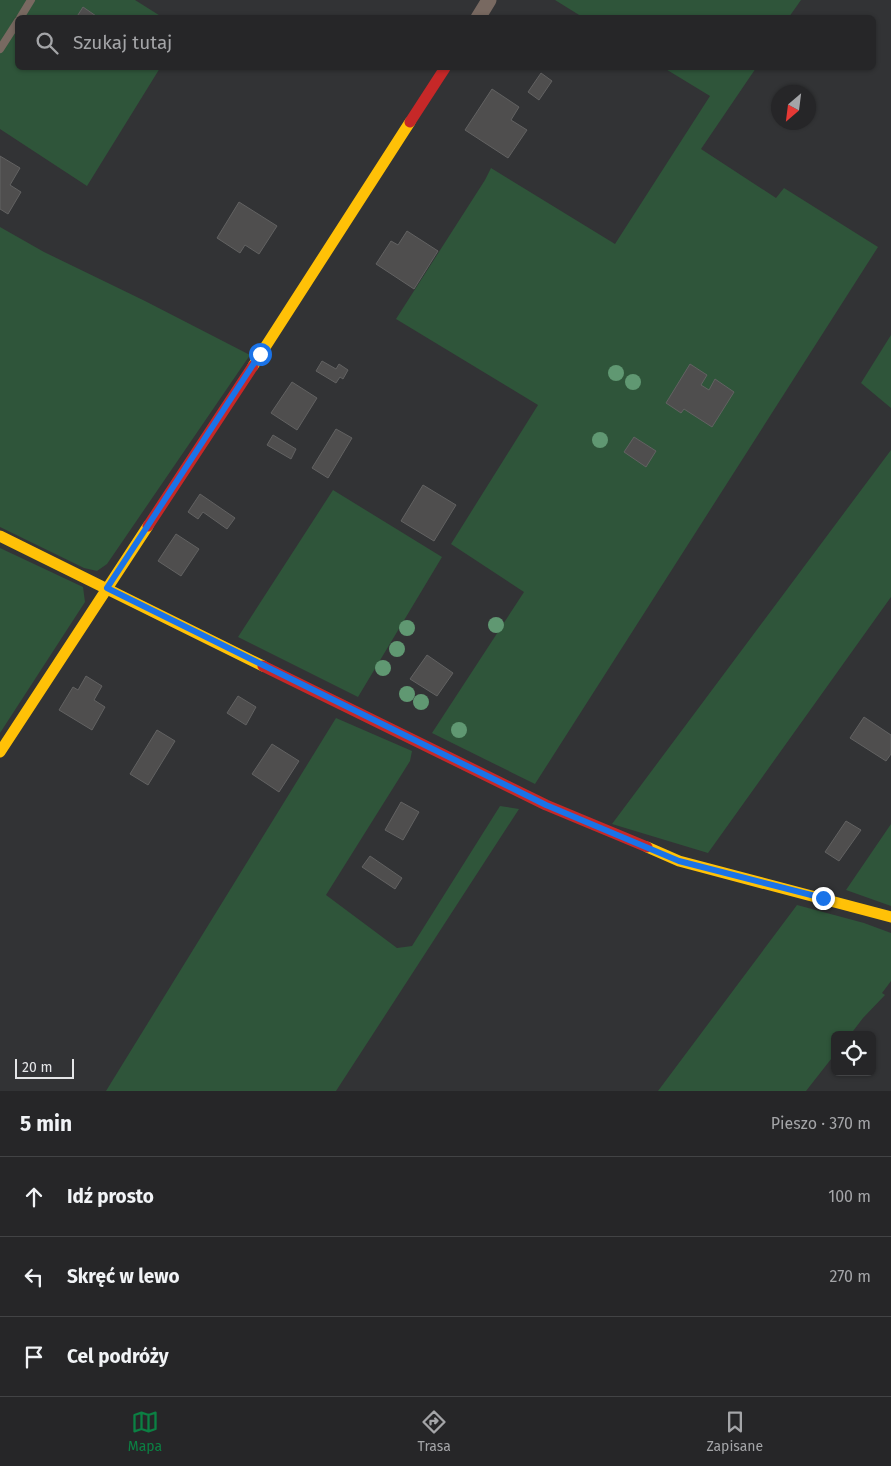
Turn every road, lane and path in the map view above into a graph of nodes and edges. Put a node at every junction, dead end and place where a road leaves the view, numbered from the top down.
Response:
1 (31, 0) edge
2 (489, 0) edge
3 (22, 15) edge
4 (480, 15) edge
5 (15, 26) edge
6 (0, 49) edge
7 (444, 70) edge
8 (0, 536) edge
9 (107, 588) junction
10 (0, 752) edge
11 (891, 917) edge

1 - 3 lane
2 - 4 street
5 - 6 lane
7 - 9 street
8 - 9 street
9 - 10 street
9 - 11 street

